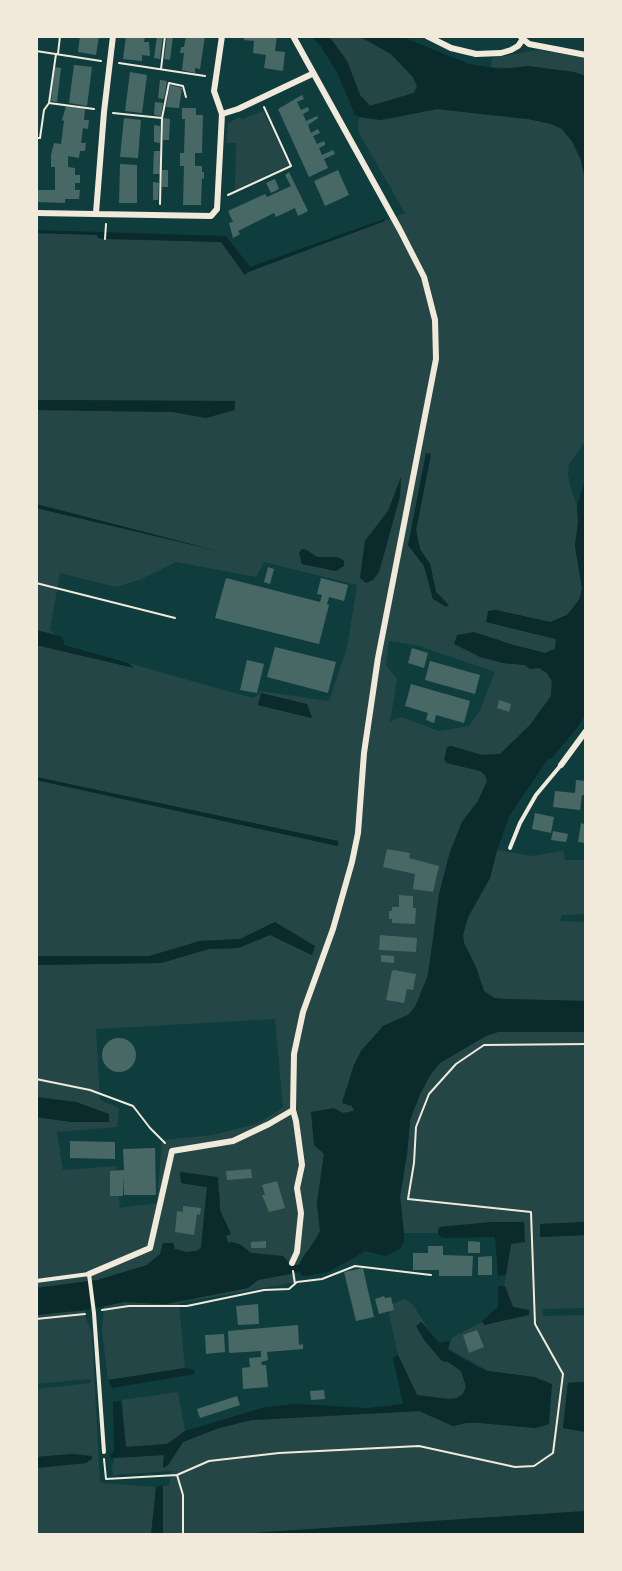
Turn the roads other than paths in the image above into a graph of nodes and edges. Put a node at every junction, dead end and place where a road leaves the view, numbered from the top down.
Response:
1 (113, 36) edge
2 (222, 36) edge
3 (293, 36) edge
4 (426, 36) edge
5 (521, 37) edge
6 (586, 55) edge
7 (312, 74) junction
8 (222, 114) junction
9 (36, 213) edge
10 (96, 213) junction
11 (586, 731) edge
12 (561, 765) joint
13 (510, 848) dead end
14 (293, 1110) junction
15 (292, 1263) dead end
16 (89, 1274) junction
17 (36, 1281) edge
18 (104, 1452) road end

1 - 10 street
2 - 8 street
3 - 7 street
4 - 5 street
5 - 6 street
7 - 8 street
7 - 14 street
8 - 10 street
9 - 10 street
11 - 12 street
12 - 13 lane
14 - 15 street
14 - 16 street
16 - 17 lane
16 - 18 lane

